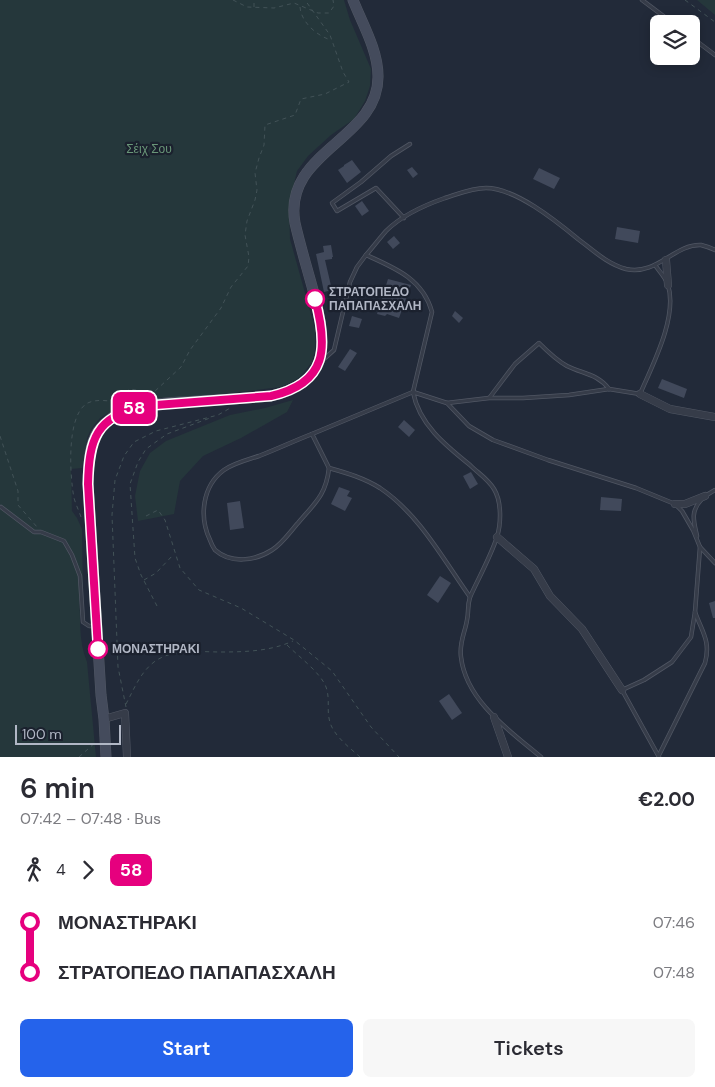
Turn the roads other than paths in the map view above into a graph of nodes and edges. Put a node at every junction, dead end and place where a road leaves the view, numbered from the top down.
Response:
1 (353, 0) edge
2 (642, 0) edge
3 (662, 15) edge
4 (700, 43) edge
5 (715, 54) edge
6 (410, 144) dead end
7 (404, 218) junction
8 (715, 250) edge
9 (366, 255) junction
10 (666, 260) junction
11 (656, 265) junction
12 (668, 285) junction
13 (318, 364) junction
14 (610, 389) junction
15 (413, 392) junction
16 (640, 394) junction
17 (489, 398) junction
18 (446, 403) junction
19 (715, 417) edge
20 (312, 434) junction
21 (329, 468) junction
22 (715, 490) edge
23 (705, 496) junction
24 (675, 504) junction
25 (1, 507) dead end
26 (497, 537) junction
27 (700, 547) junction
28 (715, 563) edge
29 (470, 597) junction
30 (695, 612) junction
31 (97, 626) junction
32 (622, 690) junction
33 (494, 716) junction
34 (104, 719) junction
35 (659, 756) edge
36 (106, 757) edge
37 (127, 757) edge
38 (508, 757) edge
39 (541, 757) edge

1 - 13 main road
2 - 3 lane
4 - 5 lane
6 - 7 lane
7 - 9 lane
7 - 11 lane
8 - 10 lane
9 - 13 lane
9 - 15 lane
10 - 11 lane
10 - 12 street
11 - 12 lane
12 - 16 lane
13 - 31 main road
14 - 16 lane
14 - 17 lane
14 - 17 lane
15 - 18 lane
15 - 20 lane
15 - 26 lane
16 - 19 street
17 - 18 lane
18 - 24 lane
20 - 21 lane
20 - 21 lane
21 - 29 lane
22 - 23 lane
23 - 24 street
23 - 27 lane
24 - 27 lane
25 - 31 lane
26 - 29 lane
26 - 32 street
27 - 28 lane
27 - 30 lane
29 - 33 lane
30 - 32 lane
30 - 35 lane
31 - 34 main road
32 - 35 lane
33 - 38 street
33 - 39 lane
34 - 36 main road
34 - 37 street

